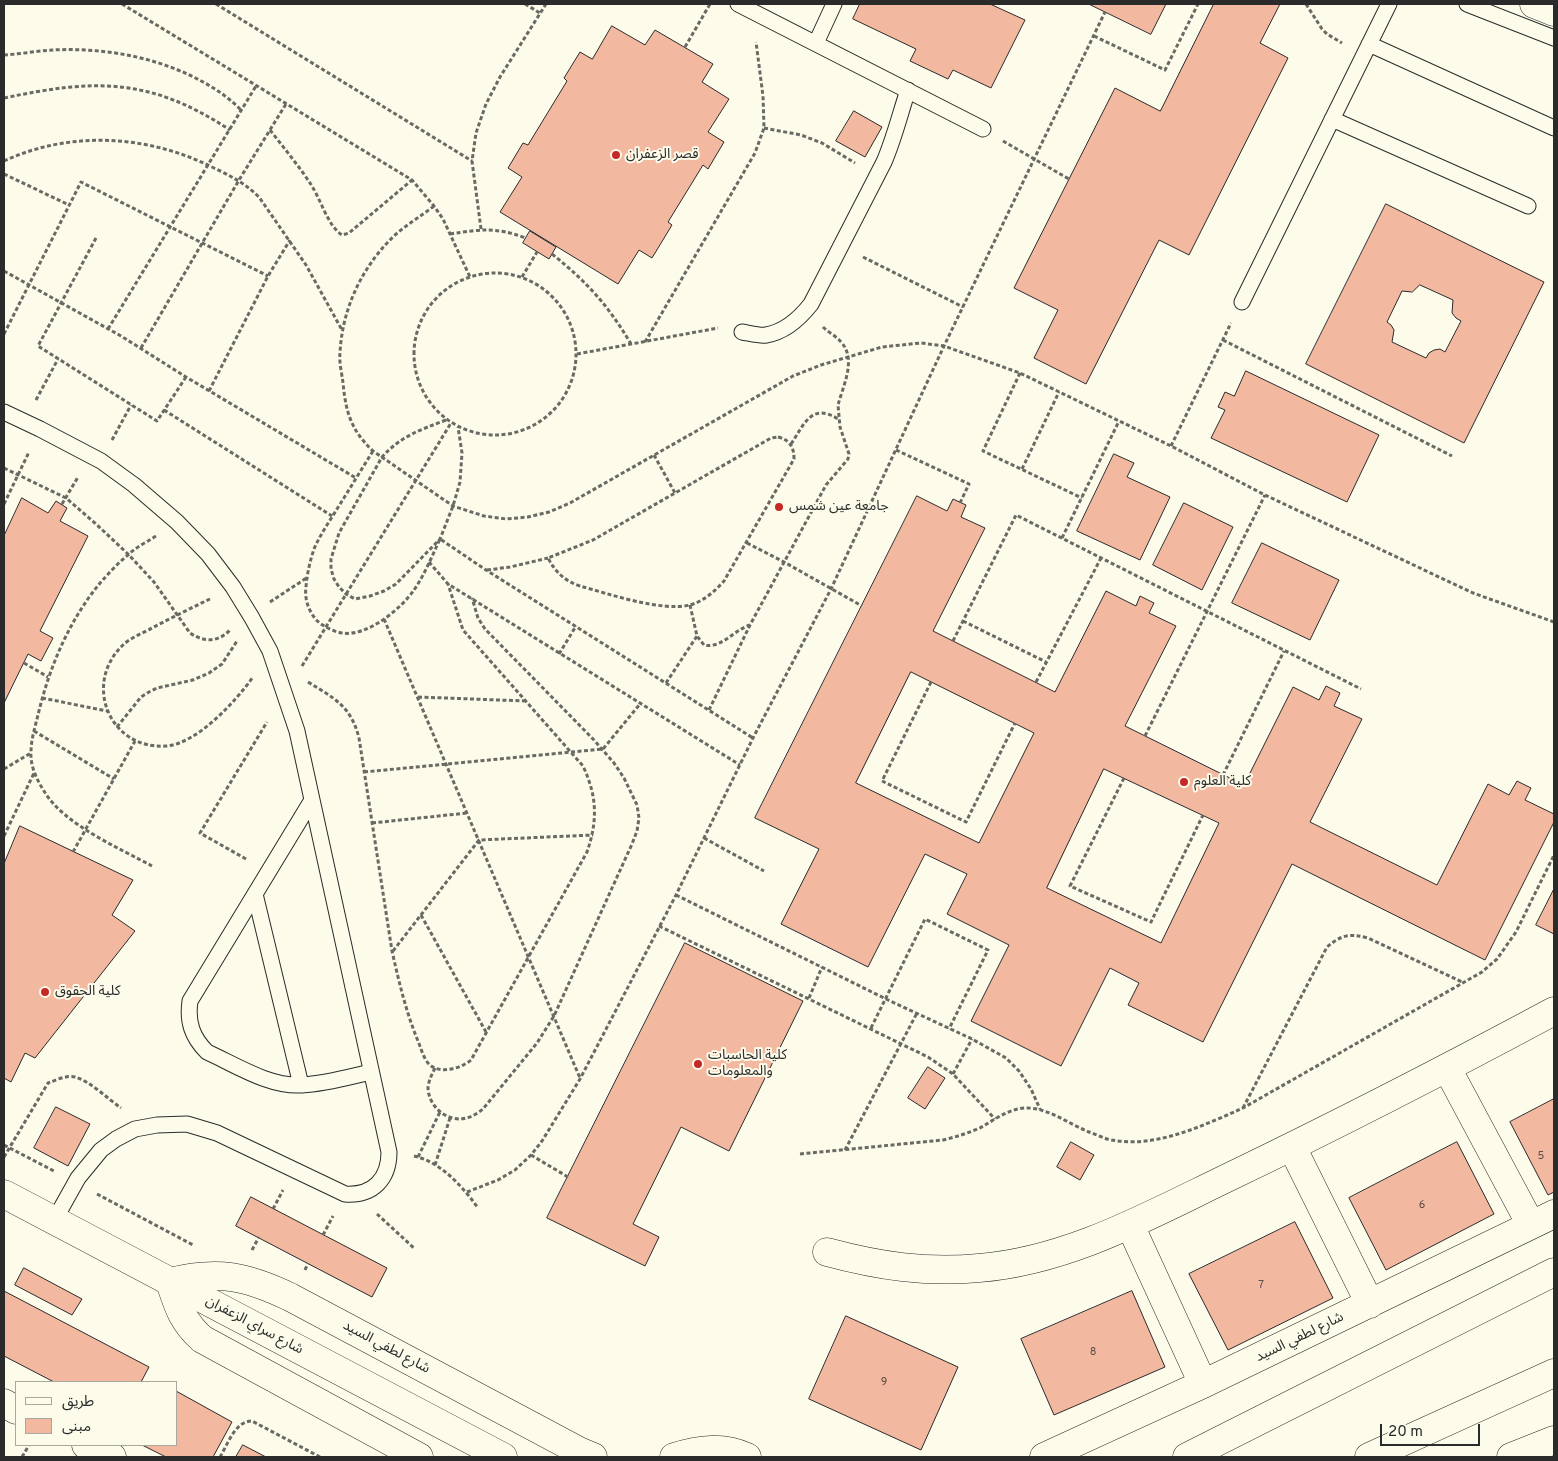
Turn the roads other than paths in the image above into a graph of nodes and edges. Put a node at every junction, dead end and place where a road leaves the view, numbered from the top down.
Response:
1 (834, 4) edge
2 (1389, 4) edge
3 (1467, 4) edge
4 (1534, 4) edge
5 (744, 7) edge
6 (1554, 12) edge
7 (1554, 38) edge
8 (816, 43) junction
9 (1367, 50) junction
10 (908, 90) junction
11 (1332, 119) junction
12 (1554, 128) edge
13 (983, 129) road end
14 (1528, 206) dead end
15 (1242, 302) road end
16 (742, 332) road end
17 (4, 412) edge
18 (312, 800) junction
19 (255, 894) junction
20 (1554, 1011) edge
21 (1447, 1068) junction
22 (371, 1072) junction
23 (300, 1085) junction
24 (1292, 1147) junction
25 (4, 1194) edge
26 (1543, 1220) edge
27 (54, 1221) junction
28 (1130, 1225) junction
29 (827, 1252) dead end
30 (1554, 1272) edge
31 (170, 1282) junction
32 (1370, 1304) junction
33 (1554, 1373) edge
34 (1203, 1384) junction
35 (4, 1403) edge
36 (15, 1409) edge
37 (1554, 1440) edge
38 (88, 1446) edge
39 (112, 1457) edge
40 (419, 1457) edge
41 (503, 1457) edge
42 (593, 1457) edge
43 (674, 1457) edge
44 (747, 1457) edge
45 (1044, 1457) edge
46 (1187, 1457) edge
47 (1369, 1457) edge
48 (1511, 1457) edge

1 - 8 lane
2 - 9 lane
3 - 7 lane
4 - 6 main road
5 - 8 lane
8 - 10 lane
9 - 11 lane
9 - 12 lane
10 - 13 lane
10 - 16 lane
11 - 14 lane
11 - 15 lane
17 - 18 lane
18 - 19 lane
18 - 22 lane
19 - 23 lane
19 - 23 lane
20 - 21 main road
21 - 24 main road
21 - 26 main road
22 - 23 lane
22 - 27 lane
24 - 28 main road
24 - 32 main road
25 - 27 main road, شارع سراي الزعفران
26 - 32 main road, شارع لطفي السيد
27 - 31 main road, شارع سراي الزعفران
28 - 29 main road
28 - 34 main road
30 - 46 main road
31 - 40 main road
31 - 41 main road, شارع سراي الزعفران
31 - 42 main road, شارع لطفي السيد
32 - 34 main road, شارع لطفي السيد
33 - 47 main road
34 - 45 main road, شارع لطفي السيد
35 - 36 main road
37 - 48 main road
38 - 39 main road
43 - 44 main road

